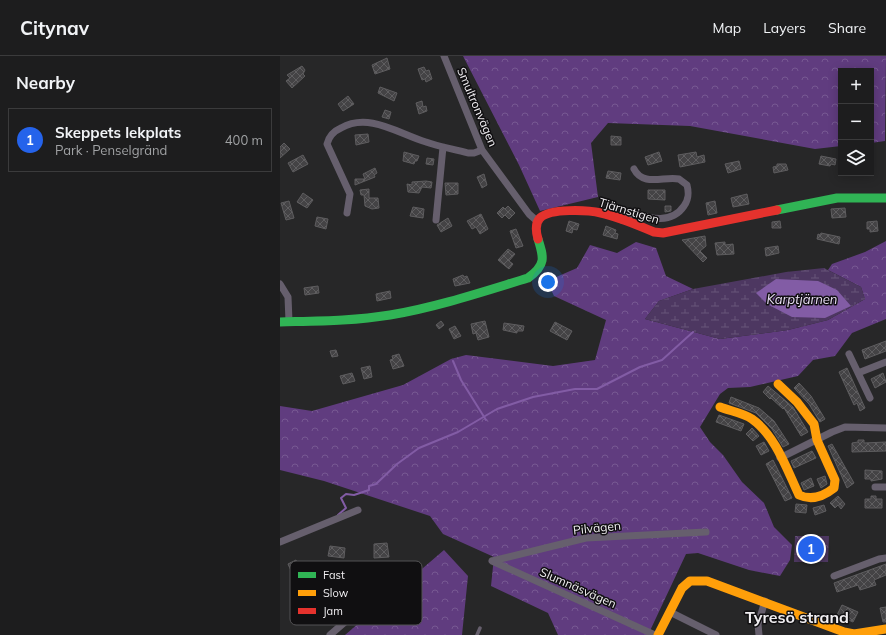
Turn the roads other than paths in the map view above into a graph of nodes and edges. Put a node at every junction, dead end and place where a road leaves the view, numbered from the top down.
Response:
1 (444, 56) edge
2 (443, 146) junction
3 (482, 150) junction
4 (634, 169) dead end
5 (886, 198) edge
6 (347, 213) dead end
7 (436, 220) dead end
8 (622, 220) junction
9 (538, 221) junction
10 (280, 284) edge
11 (285, 322) edge
12 (849, 354) dead end
13 (886, 362) edge
14 (858, 373) junction
15 (778, 384) dead end
16 (870, 398) dead end
17 (720, 407) dead end
18 (886, 428) edge
19 (817, 440) junction
20 (780, 458) junction
21 (875, 487) dead end
22 (886, 487) edge
23 (358, 510) dead end
24 (706, 532) dead end
25 (280, 542) edge
26 (886, 558) edge
27 (492, 561) joint
28 (834, 576) dead end
29 (765, 601) junction
30 (670, 612) junction
31 (342, 625) edge
32 (480, 628) dead end
33 (886, 629) edge
34 (330, 635) edge
35 (477, 635) edge
36 (657, 635) edge
37 (716, 635) edge
38 (759, 635) edge

1 - 3 street, Smultronvägen
2 - 3 street
2 - 6 street
2 - 7 street
3 - 9 street, Smultronvägen
4 - 8 street
5 - 8 street, Tjärnstigen
8 - 9 street, Tjärnstigen
9 - 11 street
10 - 11 street
12 - 14 street
13 - 14 street
14 - 16 street
15 - 19 street
17 - 20 street
18 - 19 street
19 - 20 street
19 - 20 street
21 - 22 street
23 - 25 street
24 - 27 street, Pilvägen
26 - 28 street
27 - 36 street, Slumnäsvägen
29 - 30 street
29 - 33 street
29 - 38 street
30 - 36 street
30 - 37 street
31 - 34 street
32 - 35 lane

